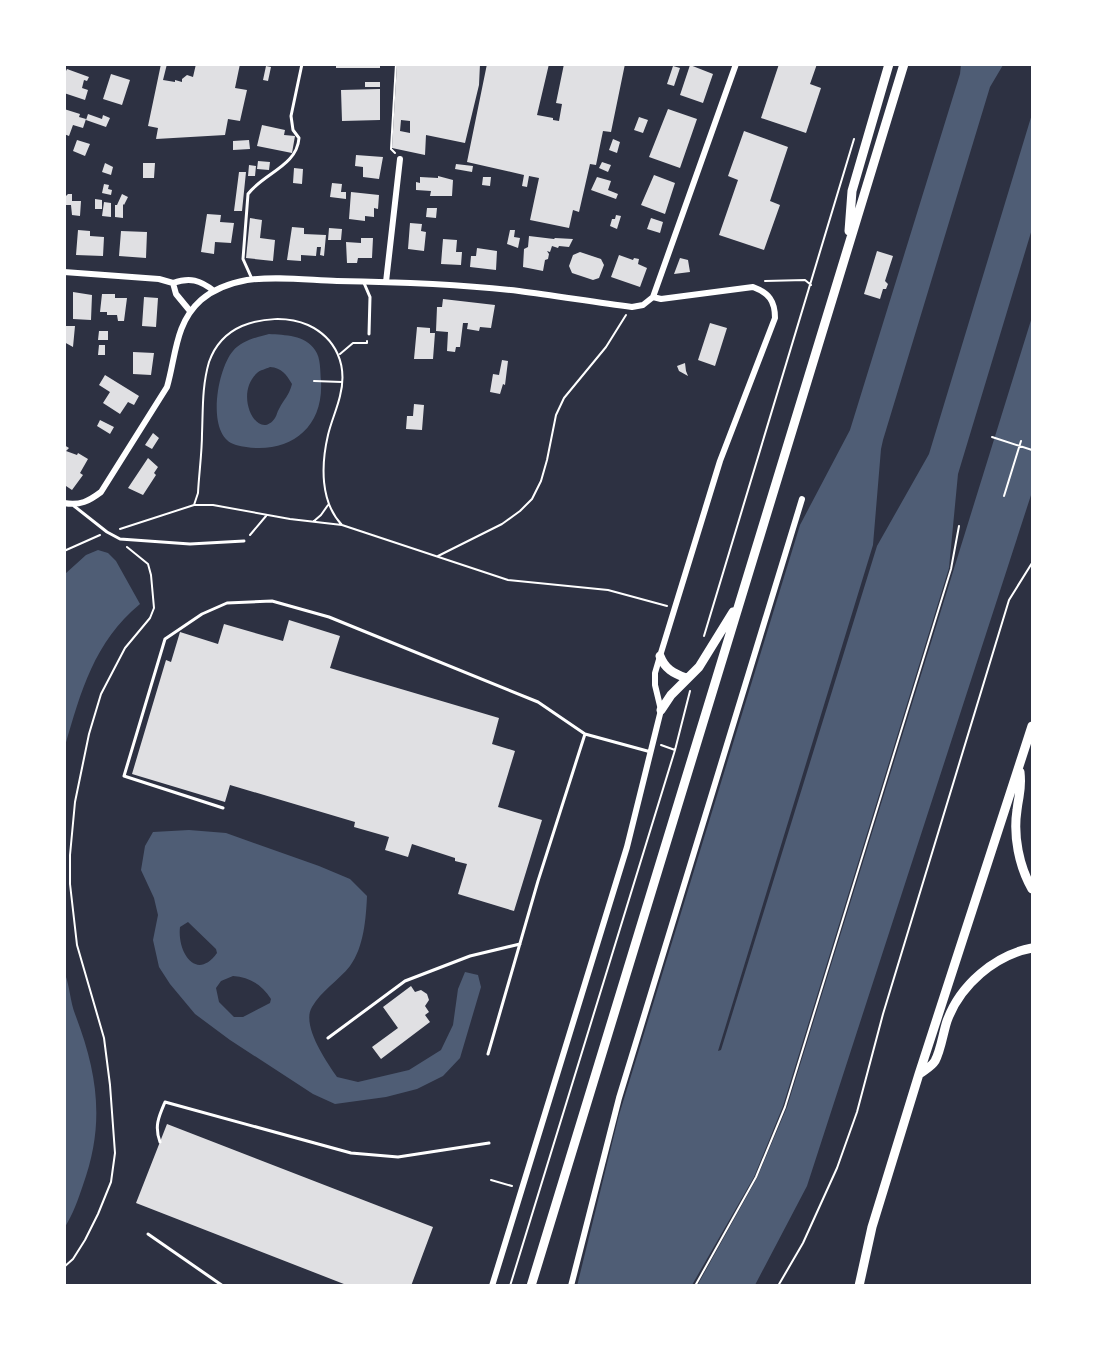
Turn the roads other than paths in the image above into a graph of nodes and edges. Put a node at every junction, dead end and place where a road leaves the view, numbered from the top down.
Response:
1 (302, 64) edge
2 (736, 64) edge
3 (904, 64) edge
4 (887, 66) edge
5 (400, 159) road end
6 (848, 250) junction
7 (64, 272) edge
8 (252, 280) junction
9 (364, 281) junction
10 (386, 282) junction
11 (173, 283) junction
12 (214, 291) junction
13 (653, 297) junction
14 (190, 312) junction
15 (369, 334) road end
16 (802, 499) dead end
17 (64, 503) edge
18 (73, 505) junction
19 (244, 541) road end
20 (740, 600) junction
21 (660, 656) junction
22 (689, 675) junction
23 (661, 710) junction
24 (1032, 726) edge
25 (585, 734) junction
26 (651, 752) junction
27 (1019, 767) junction
28 (223, 808) dead end
29 (1032, 889) edge
30 (520, 944) junction
31 (1032, 948) edge
32 (328, 1038) dead end
33 (488, 1054) dead end
34 (919, 1074) junction
35 (160, 1142) dead end
36 (489, 1143) dead end
37 (148, 1234) dead end
38 (223, 1286) edge
39 (492, 1286) edge
40 (531, 1286) edge
41 (571, 1286) edge
42 (859, 1286) edge

1 - 8 lane
2 - 13 street
3 - 6 highway
4 - 6 highway
5 - 10 street
6 - 20 highway
7 - 11 street
8 - 9 street
8 - 12 street
9 - 10 street
9 - 15 lane
10 - 13 street
11 - 12 street
11 - 14 street
12 - 14 street
13 - 21 street
14 - 18 street
16 - 41 street
17 - 18 street
18 - 19 lane
20 - 22 highway
20 - 40 highway
21 - 22 highway
21 - 23 street
22 - 23 highway
23 - 26 street
24 - 27 highway
25 - 26 lane
25 - 28 lane
25 - 30 lane
26 - 39 street
27 - 29 highway
27 - 34 highway
30 - 32 lane
30 - 33 lane
31 - 34 highway
34 - 42 highway
35 - 36 lane
37 - 38 lane

